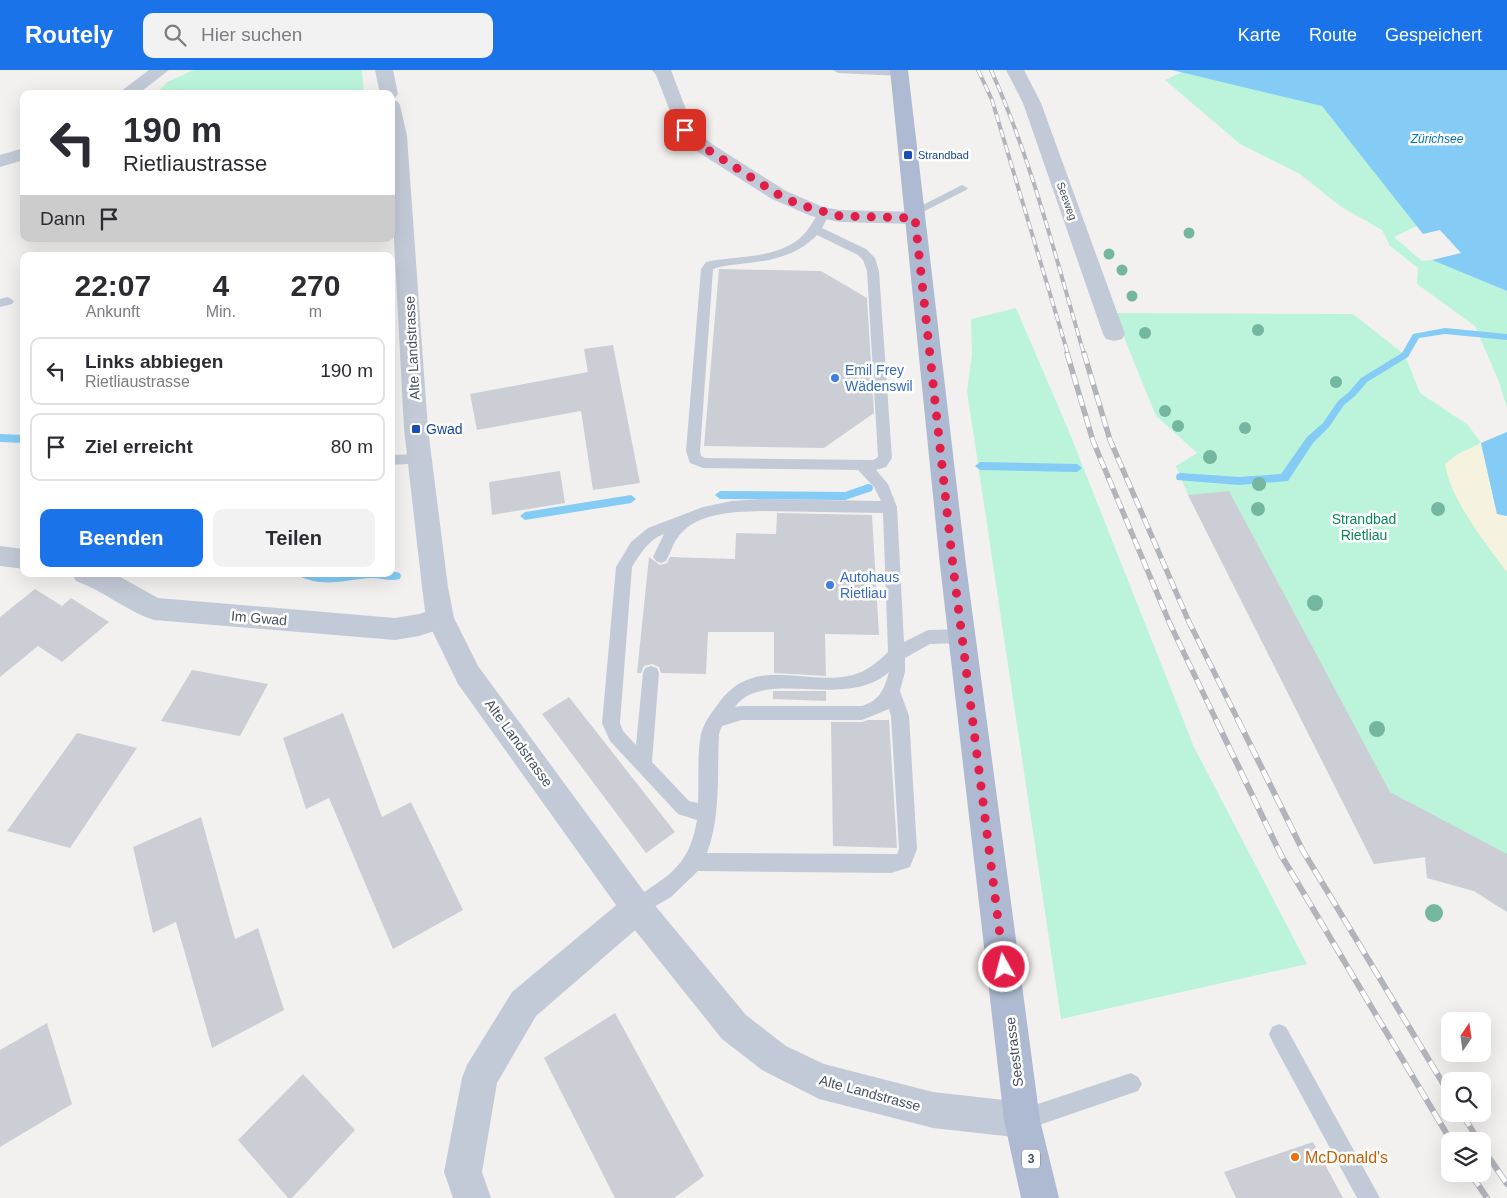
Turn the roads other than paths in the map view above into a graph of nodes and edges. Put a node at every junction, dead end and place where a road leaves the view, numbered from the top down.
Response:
1 (160, 70) edge
2 (384, 70) edge
3 (661, 70) edge
4 (838, 70) edge
5 (1015, 70) edge
6 (900, 72) edge
7 (132, 90) edge
8 (388, 90) edge
9 (395, 123) edge
10 (20, 155) edge
11 (0, 161) edge
12 (962, 188) dead end
13 (915, 215) junction
14 (820, 221) junction
15 (1114, 334) dead end
16 (405, 459) edge
17 (861, 465) junction
18 (890, 507) junction
19 (689, 519) junction
20 (0, 556) edge
21 (662, 557) dead end
22 (20, 559) edge
23 (94, 577) edge
24 (440, 618) junction
25 (962, 636) junction
26 (896, 655) junction
27 (651, 673) dead end
28 (892, 692) junction
29 (716, 720) junction
30 (643, 765) junction
31 (707, 814) junction
32 (694, 862) junction
33 (638, 908) junction
34 (1279, 1034) dead end
35 (1131, 1084) dead end
36 (1022, 1120) junction
37 (472, 1198) edge
38 (1040, 1198) edge
39 (1369, 1198) edge

1 - 7 street
2 - 8 street
3 - 14 street
4 - 6 lane
5 - 15 street, Seeweg
6 - 13 main road, Seestrasse / 3
9 - 16 street, Alte Landstrasse
10 - 11 street
12 - 13 lane
13 - 14 street
13 - 25 main road, Seestrasse / 3
14 - 17 lane
14 - 17 lane
16 - 24 street, Alte Landstrasse
17 - 18 lane
18 - 19 lane
18 - 26 lane
19 - 21 lane
19 - 30 lane
20 - 22 street
23 - 24 street, Im Gwad
24 - 33 street, Alte Landstrasse
25 - 26 lane
25 - 36 main road, Seestrasse / 3
26 - 28 lane
26 - 29 lane
27 - 30 lane
28 - 29 lane
28 - 32 lane
29 - 31 lane
30 - 31 lane
31 - 32 lane
32 - 33 lane
33 - 36 street, Alte Landstrasse
33 - 37 street
34 - 39 lane
35 - 36 lane
36 - 38 main road, Seestrasse / 3

